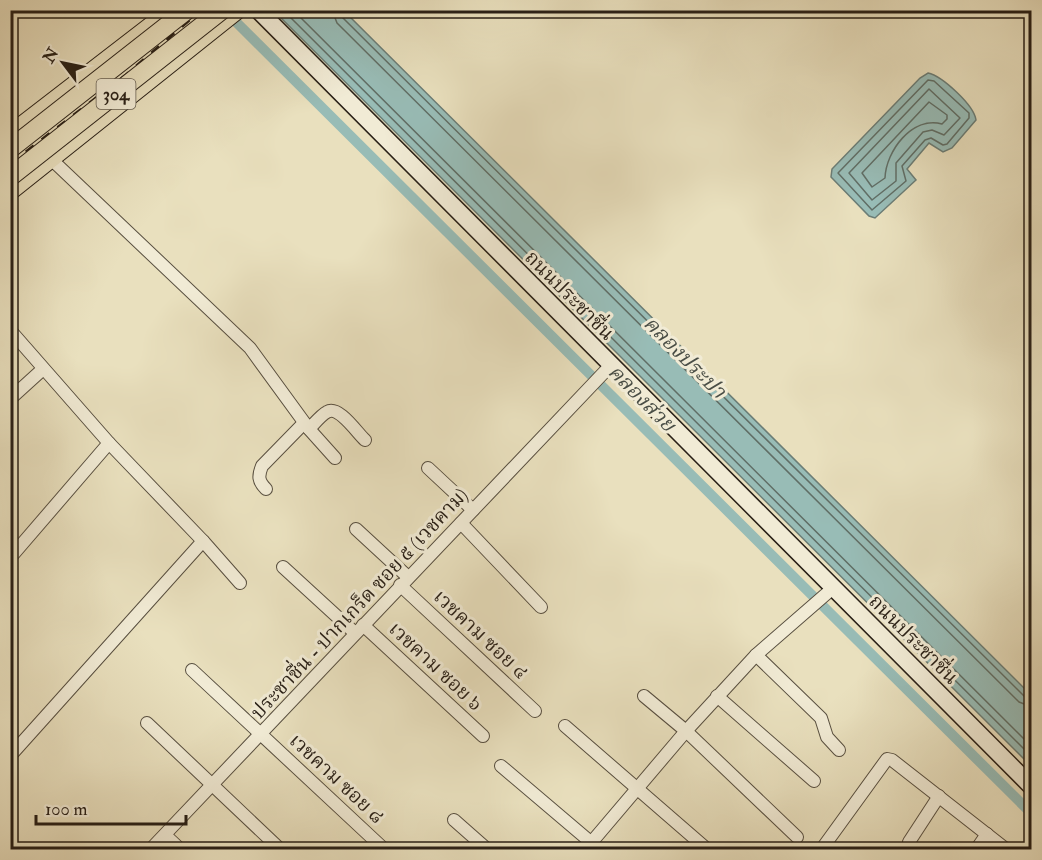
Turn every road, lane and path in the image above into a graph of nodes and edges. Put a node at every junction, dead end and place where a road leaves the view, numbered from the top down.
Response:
1 (172, 10) edge
2 (187, 10) edge
3 (258, 10) edge
4 (230, 13) edge
5 (110, 58) junction
6 (136, 91) junction
7 (29, 121) junction
8 (10, 135) edge
9 (10, 148) edge
10 (54, 157) junction
11 (14, 184) edge
12 (10, 330) edge
13 (608, 368) junction
14 (42, 369) junction
15 (10, 399) edge
16 (306, 426) junction
17 (364, 440) dead end
18 (109, 443) junction
19 (335, 458) dead end
20 (428, 468) dead end
21 (266, 489) dead end
22 (473, 510) junction
23 (461, 523) junction
24 (356, 529) dead end
25 (203, 541) junction
26 (10, 558) edge
27 (283, 567) dead end
28 (404, 581) junction
29 (240, 583) dead end
30 (831, 590) junction
31 (541, 607) dead end
32 (359, 629) junction
33 (756, 655) junction
34 (192, 670) dead end
35 (644, 696) dead end
36 (717, 696) junction
37 (535, 711) dead end
38 (147, 723) dead end
39 (565, 726) dead end
40 (686, 731) junction
41 (261, 735) junction
42 (483, 736) dead end
43 (839, 750) dead end
44 (10, 756) edge
45 (501, 766) dead end
46 (814, 781) dead end
47 (213, 786) junction
48 (1032, 787) edge
49 (638, 788) junction
50 (939, 796) junction
51 (454, 820) dead end
52 (987, 834) junction
53 (165, 835) junction
54 (796, 837) dead end
55 (909, 842) dead end
56 (592, 847) edge
57 (150, 849) edge
58 (181, 849) edge
59 (281, 849) edge
60 (385, 849) edge
61 (488, 849) edge
62 (708, 849) edge
63 (821, 849) edge
64 (976, 849) edge
65 (1007, 849) edge

1 - 5 main road, 304
2 - 9 main road, 304, bridge
3 - 13 main road, ถนนประชาชื่น
4 - 6 main road, 304
4 - 11 main road, 304, bridge
5 - 6 main road
5 - 7 main road, 304
6 - 10 main road, 304
7 - 8 main road, 304
7 - 10 main road
9 - 11 main road
10 - 11 main road, 304
10 - 16 street
12 - 14 street
13 - 22 street, ประชาชื่น - ปากเกร็ด ซอย ๕ (เวชคาม)
13 - 30 main road, ถนนประชาชื่น
14 - 15 street
14 - 18 street
16 - 17 street
16 - 19 street
16 - 21 street
18 - 25 street
18 - 26 street
20 - 22 street
22 - 23 street, ประชาชื่น - ปากเกร็ด ซอย ๕ (เวชคาม)
23 - 28 street, ประชาชื่น - ปากเกร็ด ซอย ๕ (เวชคาม)
23 - 31 street
24 - 28 street, เวชคาม ซอย ๔
25 - 29 street
25 - 44 street
27 - 32 street, เวชคาม ซอย ๖
28 - 32 street, ประชาชื่น - ปากเกร็ด ซอย ๕ (เวชคาม)
28 - 37 street, เวชคาม ซอย ๔
30 - 33 street
30 - 48 main road, ถนนประชาชื่น
32 - 41 street, ประชาชื่น - ปากเกร็ด ซอย ๕ (เวชคาม)
32 - 42 street, เวชคาม ซอย ๖
33 - 36 street
33 - 43 street
34 - 41 street, เวชคาม ซอย ๘
35 - 40 street
36 - 40 street
36 - 46 street
38 - 47 street
39 - 49 street
40 - 49 street
40 - 54 street
41 - 47 street, ประชาชื่น - ปากเกร็ด ซอย ๕ (เวชคาม)
41 - 60 street, เวชคาม ซอย ๘
45 - 56 street
47 - 53 street, ประชาชื่น - ปากเกร็ด ซอย ๕ (เวชคาม)
47 - 59 street
49 - 56 street
49 - 62 street
50 - 52 street
50 - 55 street
50 - 63 street
51 - 61 street
52 - 64 street
52 - 65 street
53 - 57 street, ประชาชื่น - ปากเกร็ด ซอย ๕ (เวชคาม)
53 - 58 street

